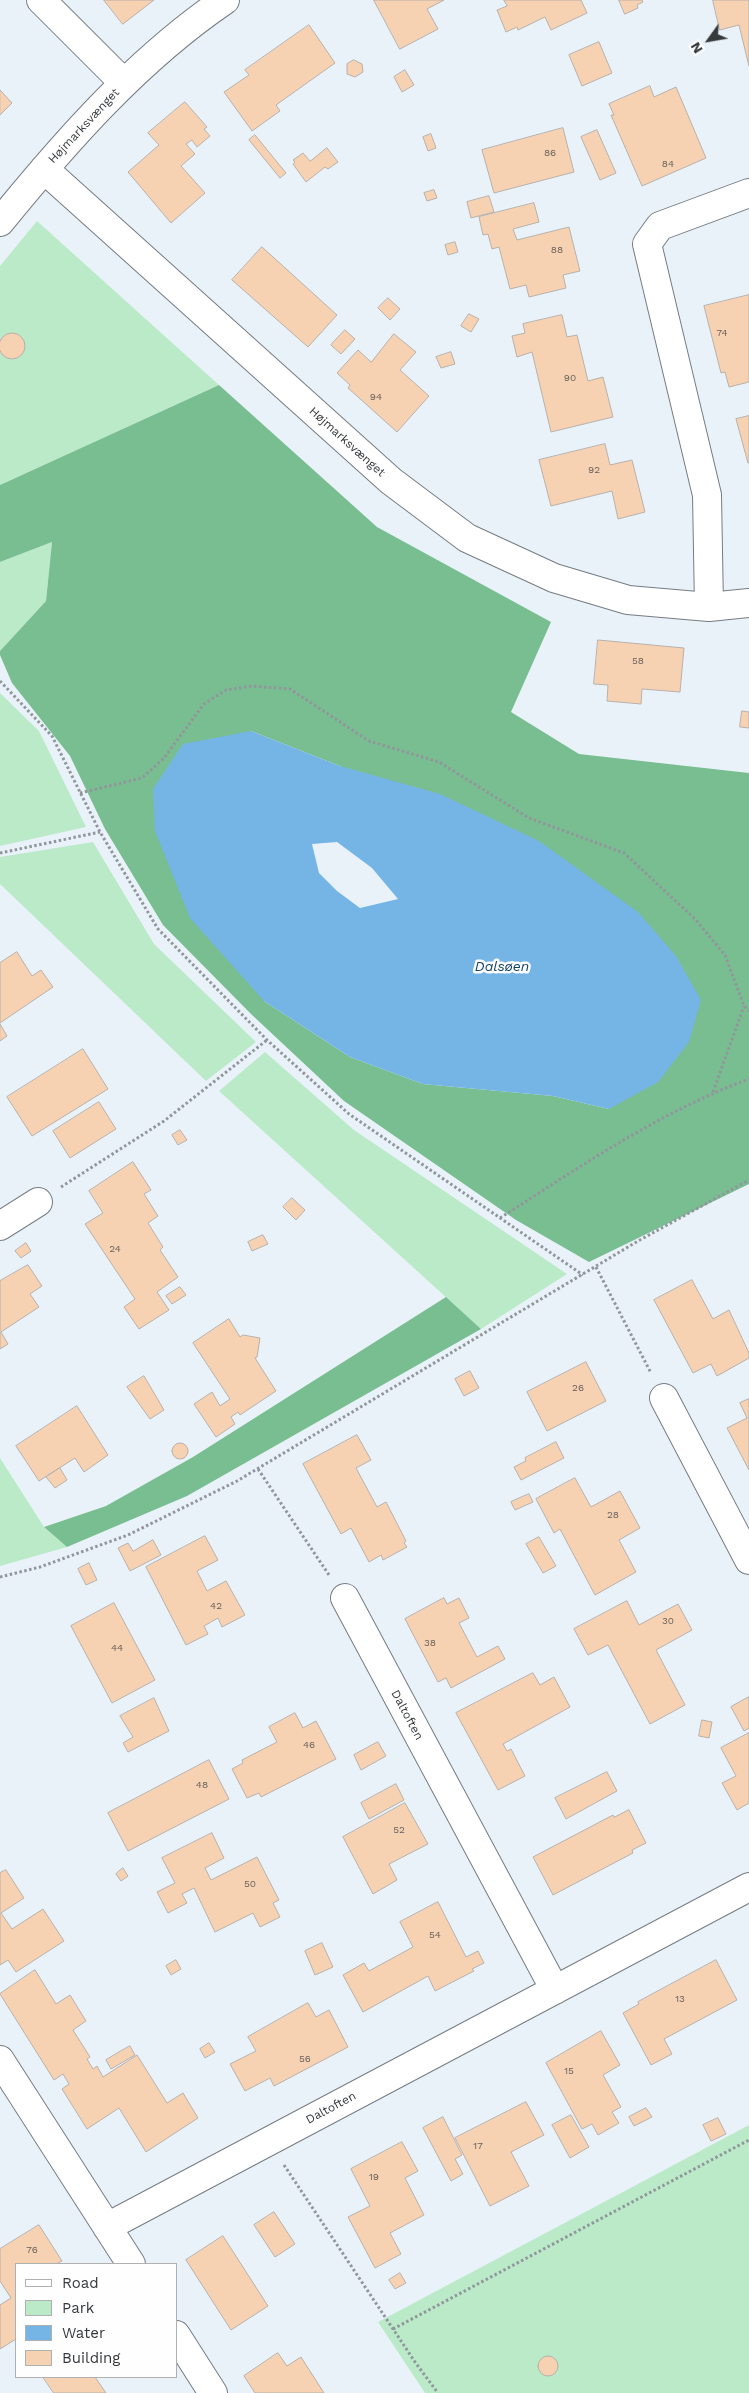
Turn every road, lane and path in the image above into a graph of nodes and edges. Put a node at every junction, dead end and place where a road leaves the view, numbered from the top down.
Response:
1 (41, 0) edge
2 (224, 0) edge
3 (124, 83) junction
4 (44, 169) junction
5 (749, 193) edge
6 (0, 222) edge
7 (749, 603) edge
8 (709, 607) junction
9 (0, 681) edge
10 (80, 793) junction
11 (100, 832) junction
12 (0, 853) edge
13 (744, 1006) junction
14 (749, 1011) edge
15 (267, 1040) junction
16 (749, 1079) edge
17 (713, 1092) junction
18 (749, 1180) edge
19 (38, 1202) joint
20 (500, 1218) junction
21 (0, 1226) edge
22 (596, 1267) junction
23 (583, 1275) junction
24 (664, 1398) joint
25 (258, 1469) junction
26 (749, 1560) edge
27 (0, 1577) edge
28 (345, 1598) joint
29 (749, 1887) edge
30 (555, 1990) junction
31 (0, 2060) edge
32 (749, 2140) edge
33 (268, 2141) junction
34 (107, 2227) junction
35 (130, 2263) edge
36 (393, 2329) junction
37 (178, 2338) edge
38 (213, 2393) edge
39 (438, 2393) edge

1 - 3 street, Højmarksvænget
2 - 3 street, Højmarksvænget
3 - 4 street, Højmarksvænget
4 - 6 street, Højmarksvænget
4 - 8 street, Højmarksvænget
5 - 8 street
7 - 8 street, Højmarksvænget
9 - 10 path
10 - 11 path
10 - 13 path
11 - 12 path
11 - 15 path
13 - 14 path
13 - 17 path
15 - 19 path
15 - 20 path
16 - 17 path
17 - 20 path
18 - 22 path
19 - 21 street
20 - 23 path
22 - 23 path
22 - 24 path
23 - 25 path
24 - 26 street
25 - 27 path
25 - 28 path
28 - 30 street, Daltoften
29 - 30 street, Daltoften
30 - 33 street, Daltoften
31 - 34 street
32 - 36 path
33 - 34 street, Daltoften
33 - 36 path
34 - 35 street
36 - 39 path
37 - 38 street

